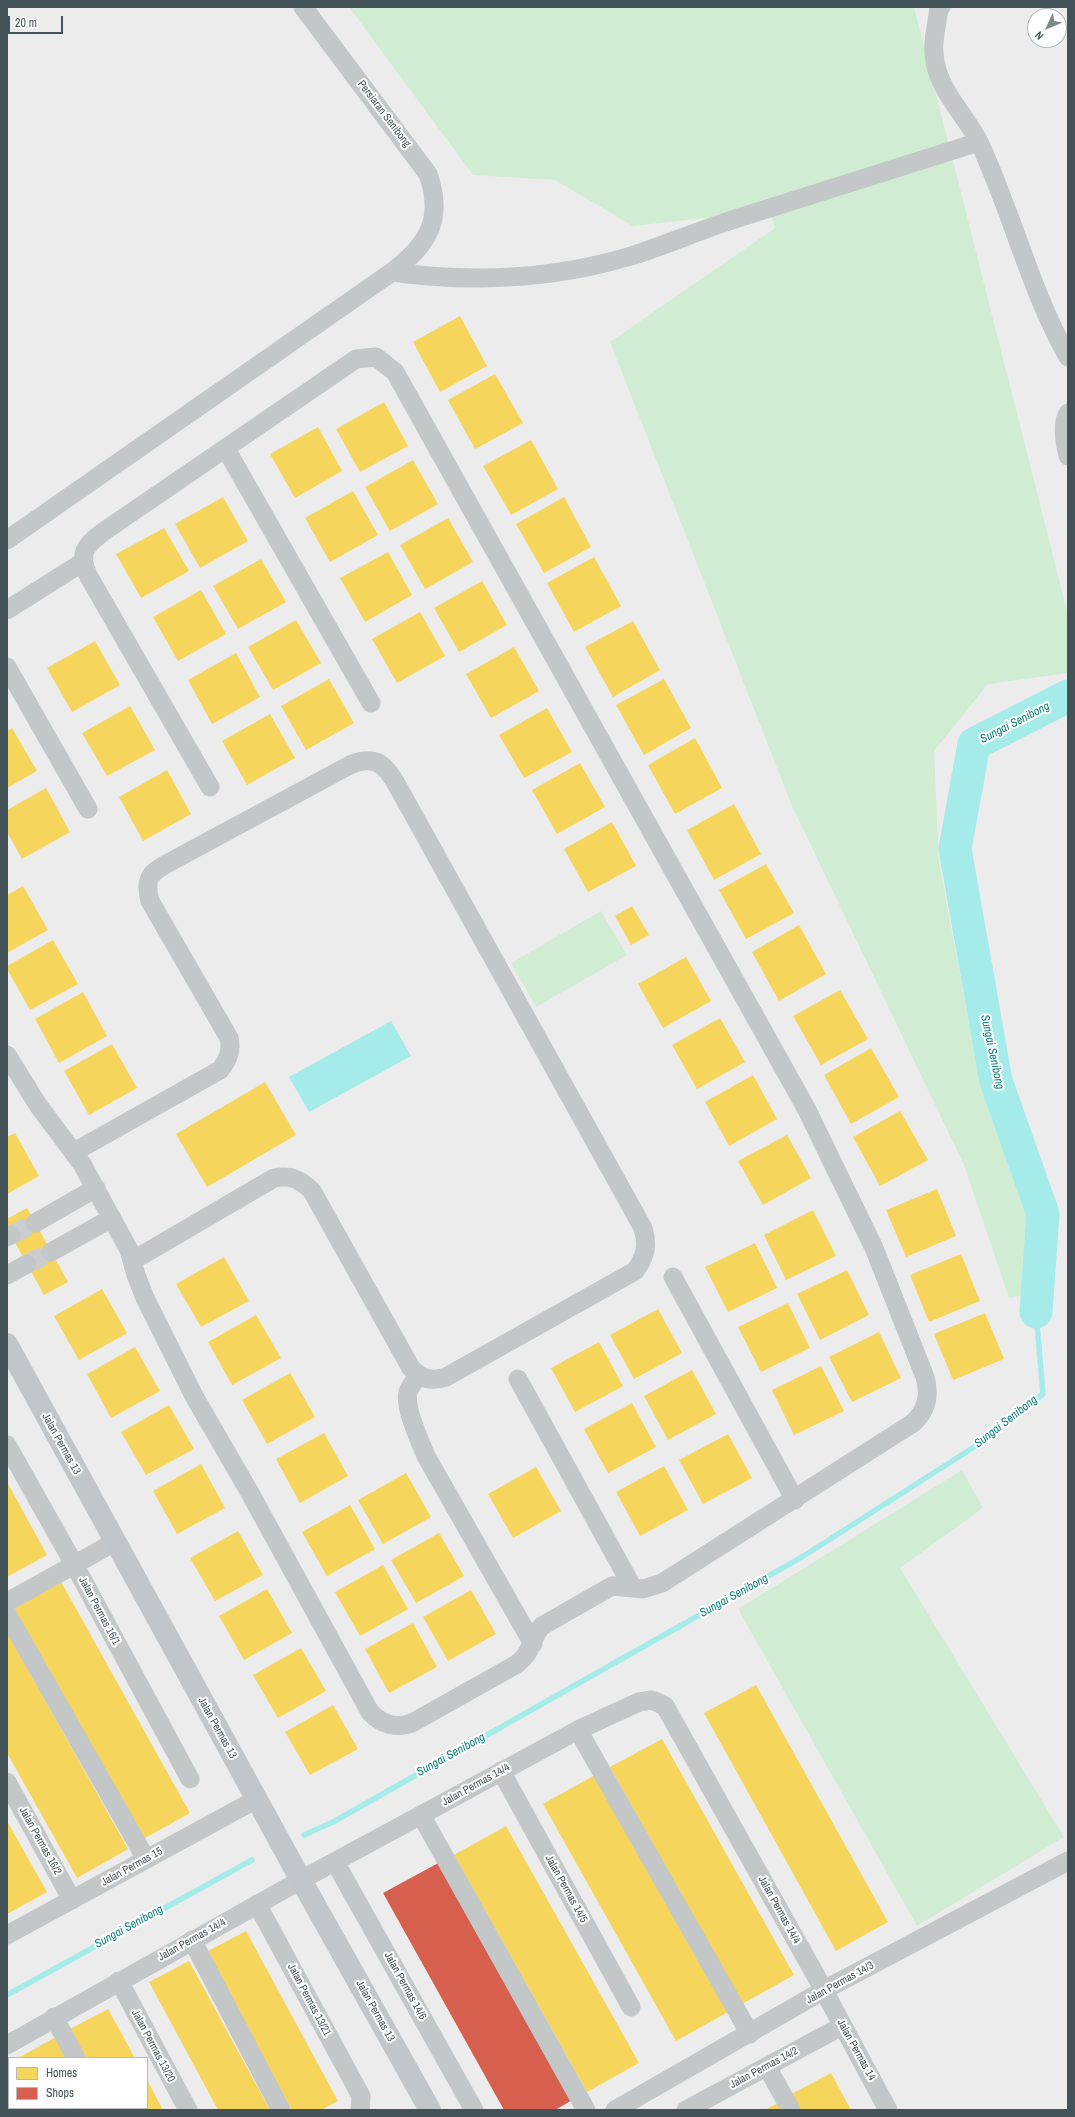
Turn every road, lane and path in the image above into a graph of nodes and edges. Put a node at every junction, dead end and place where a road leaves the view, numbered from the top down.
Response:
1 (303, 7) edge
2 (940, 7) edge
3 (979, 142) junction
4 (392, 272) junction
5 (1068, 358) edge
6 (1068, 413) edge
7 (226, 449) junction
8 (1068, 456) edge
9 (7, 540) edge
10 (83, 562) junction
11 (7, 610) edge
12 (7, 667) edge
13 (371, 703) dead end
14 (210, 787) dead end
15 (88, 809) dead end
16 (7, 1055) edge
17 (74, 1152) junction
18 (96, 1188) junction
19 (112, 1218) junction
20 (35, 1222) tunnel mouth
21 (51, 1252) tunnel mouth
22 (132, 1261) junction
23 (27, 1264) tunnel mouth
24 (7, 1275) edge
25 (673, 1277) dead end
26 (7, 1344) edge
27 (418, 1376) junction
28 (518, 1379) dead end
29 (7, 1445) edge
30 (795, 1500) junction
31 (115, 1542) junction
32 (74, 1564) junction
33 (633, 1588) junction
34 (7, 1602) edge
35 (7, 1614) edge
36 (533, 1644) junction
37 (578, 1730) junction
38 (502, 1771) junction
39 (190, 1779) dead end
40 (7, 1782) edge
41 (257, 1799) junction
42 (421, 1815) junction
43 (146, 1860) junction
44 (1068, 1861) edge
45 (335, 1862) junction
46 (300, 1880) junction
47 (72, 1900) junction
48 (257, 1904) junction
49 (7, 1935) edge
50 (192, 1940) junction
51 (119, 1981) junction
52 (824, 1990) junction
53 (631, 2007) dead end
54 (54, 2017) junction
55 (842, 2026) junction
56 (750, 2034) junction
57 (7, 2045) edge
58 (75, 2057) edge
59 (767, 2066) junction
60 (361, 2103) edge
61 (188, 2110) edge
62 (281, 2110) edge
63 (430, 2110) edge
64 (474, 2110) edge
65 (586, 2110) edge
66 (615, 2110) edge
67 (686, 2110) edge
68 (791, 2110) edge
69 (888, 2110) edge

1 - 4 street, Persiaran Senibong
2 - 3 street
3 - 4 street
3 - 5 street
4 - 9 street, Persiaran Senibong
6 - 8 street
7 - 10 street
7 - 13 street
7 - 30 street
10 - 11 street
10 - 14 street
12 - 15 street
16 - 17 street
17 - 18 street
17 - 27 street
18 - 19 street
18 - 20 street
19 - 21 street
19 - 22 street
22 - 27 street
22 - 36 street
23 - 24 street
25 - 30 street
26 - 31 main road, Jalan Permas 13
27 - 36 street
28 - 33 street
29 - 32 street, Jalan Permas 16/1
30 - 33 street
31 - 32 street
31 - 41 main road, Jalan Permas 13
32 - 34 street
32 - 39 street, Jalan Permas 16/1
33 - 36 street
35 - 43 street
37 - 38 street, Jalan Permas 14/4
37 - 52 street, Jalan Permas 14/4
37 - 56 street
38 - 42 street, Jalan Permas 14/4
38 - 53 street, Jalan Permas 14/5
40 - 47 street, Jalan Permas 16/2
41 - 43 street, Jalan Permas 15
41 - 46 main road, Jalan Permas 13
42 - 45 street, Jalan Permas 14/4
42 - 65 street
43 - 47 street, Jalan Permas 15
44 - 52 street, Jalan Permas 14/3
45 - 46 street, Jalan Permas 14/4
45 - 64 street, Jalan Permas 14/6
46 - 48 street, Jalan Permas 14/4
46 - 63 main road, Jalan Permas 13
47 - 49 street, Jalan Permas 15
48 - 50 street, Jalan Permas 14/4
48 - 60 street, Jalan Permas 13/21
50 - 51 street, Jalan Permas 14/4
50 - 62 street
51 - 54 street, Jalan Permas 14/4
51 - 61 street, Jalan Permas 13/20
52 - 55 street, Jalan Permas 14
52 - 56 street, Jalan Permas 14/3
54 - 57 street, Jalan Permas 14/4
54 - 58 street
55 - 59 street, Jalan Permas 14/2
55 - 69 street, Jalan Permas 14
56 - 66 street, Jalan Permas 14/3
59 - 67 street, Jalan Permas 14/2
59 - 68 street

